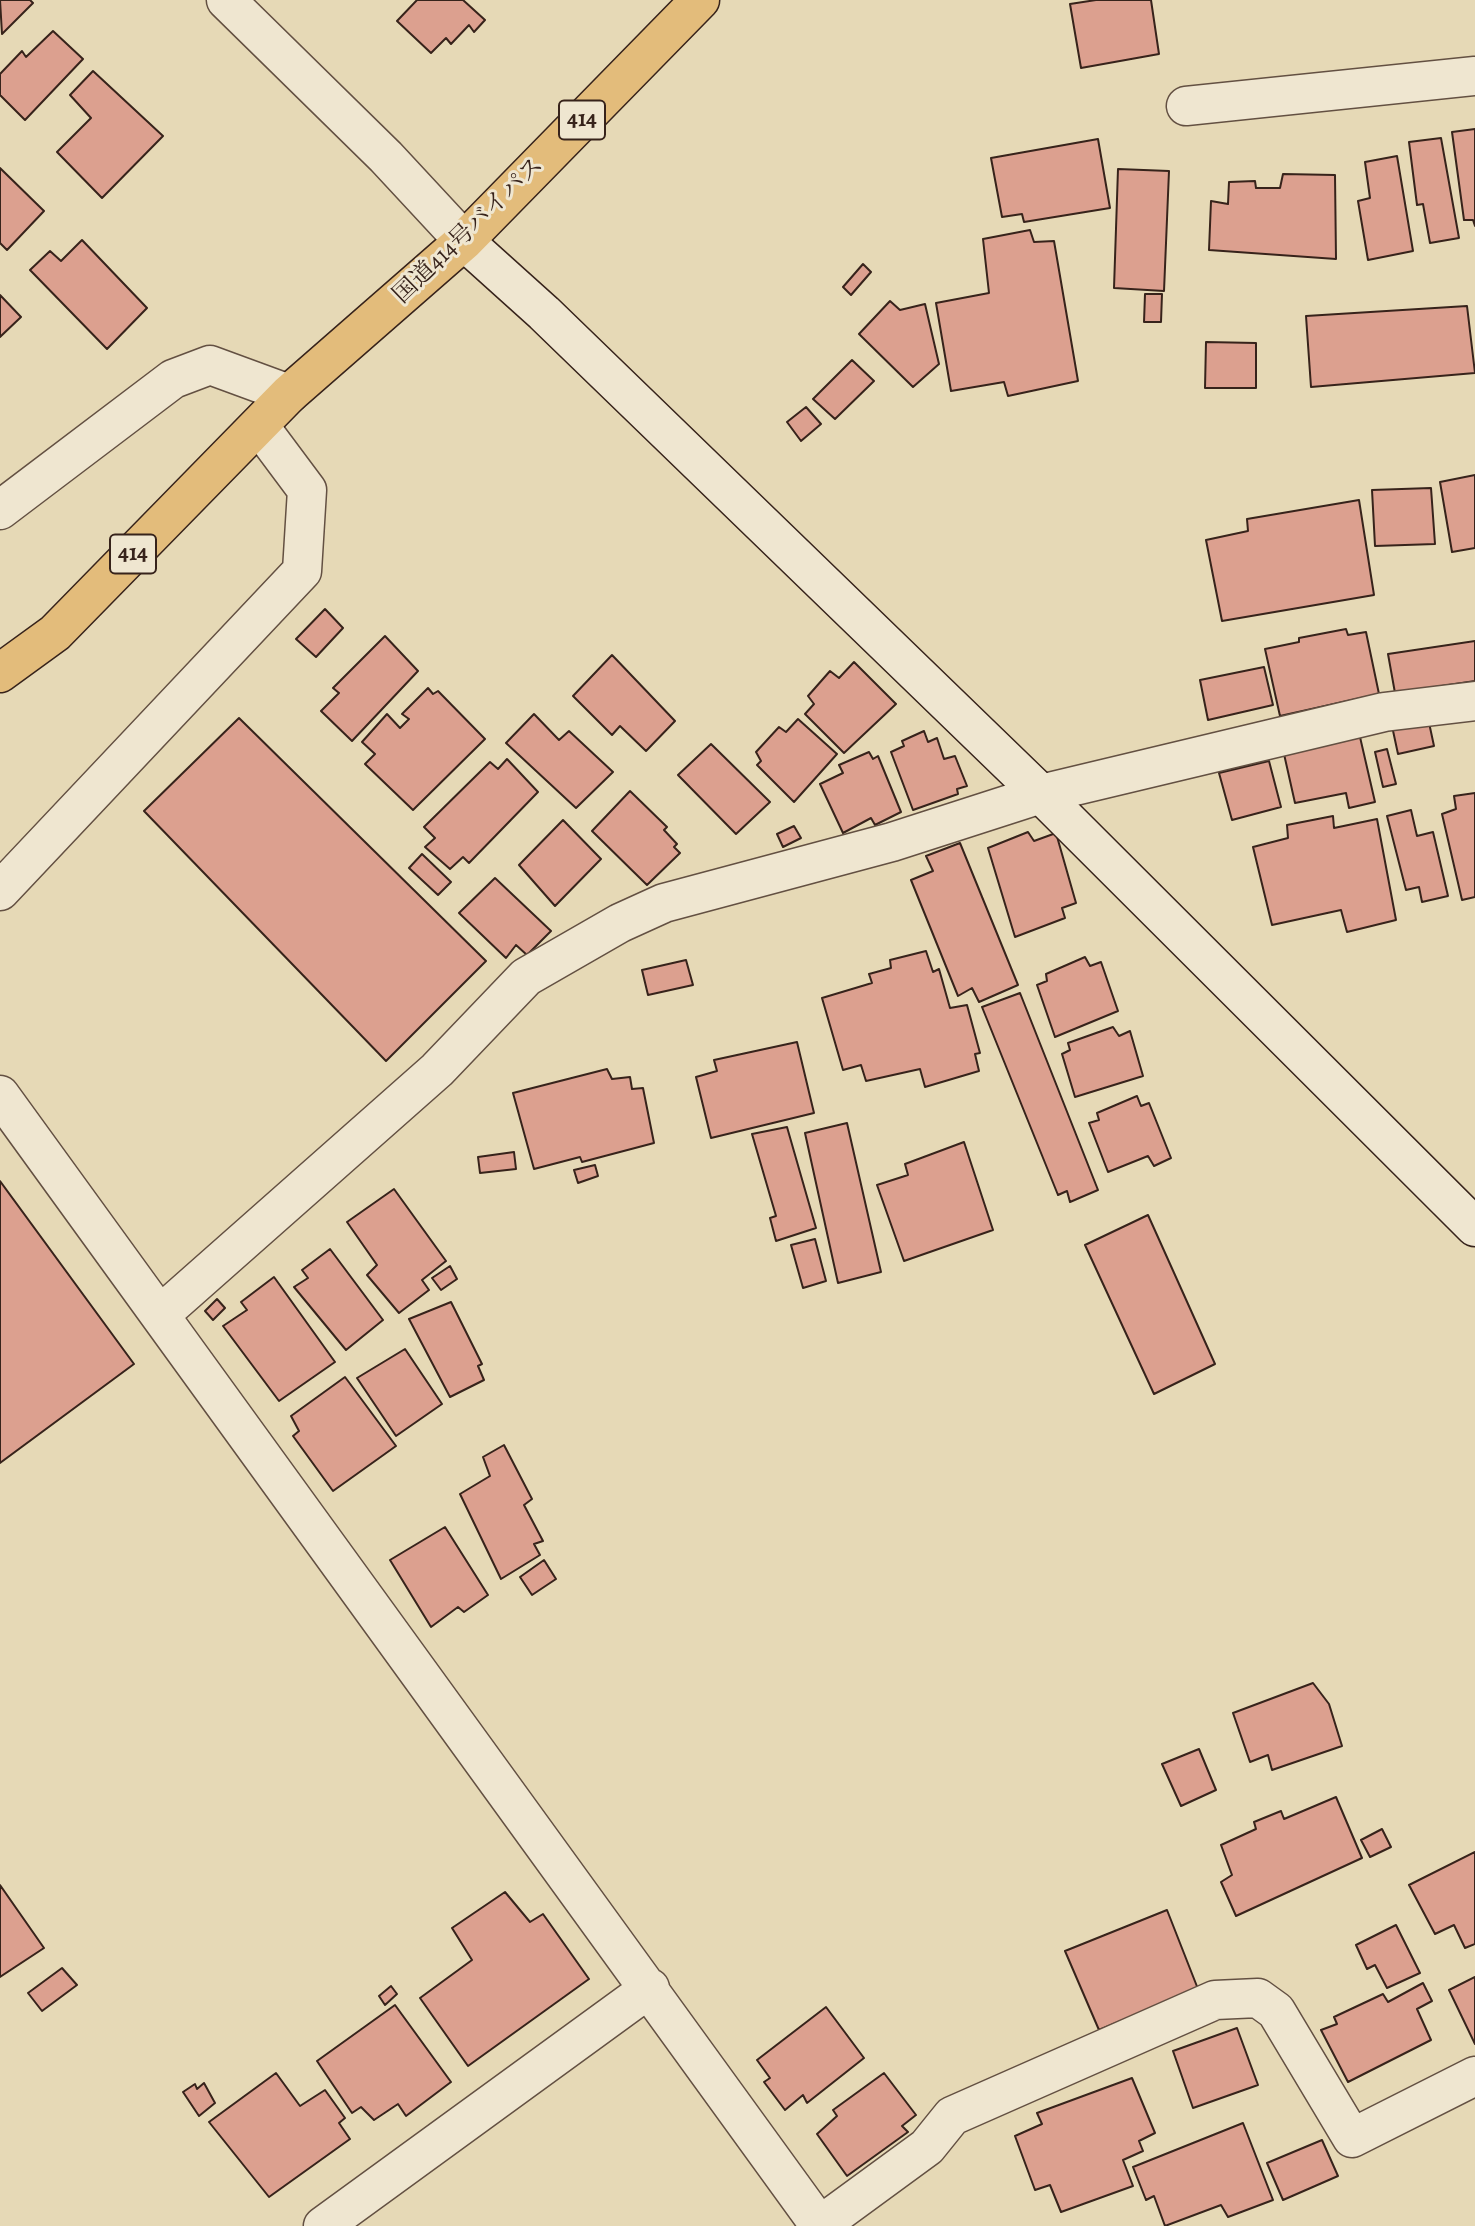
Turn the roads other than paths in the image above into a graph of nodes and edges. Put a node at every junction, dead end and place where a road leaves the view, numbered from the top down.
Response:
1 (226, 0) edge
2 (700, 0) edge
3 (1475, 76) edge
4 (1186, 106) dead end
5 (464, 241) junction
6 (289, 394) junction
7 (260, 427) junction
8 (0, 510) edge
9 (0, 673) edge
10 (1475, 701) edge
11 (1041, 794) junction
12 (0, 891) edge
13 (0, 1095) edge
14 (1475, 1227) edge
15 (161, 1314) junction
16 (650, 1988) junction
17 (1475, 2076) edge
18 (323, 2226) edge
19 (820, 2226) edge

1 - 5 street
2 - 5 highway, 国道414号バイパス / 414
3 - 4 street
5 - 6 highway, 国道414号バイパス / 414
5 - 11 street
6 - 7 highway, 414
6 - 8 street
7 - 9 highway, 414
7 - 12 street
10 - 11 street
11 - 14 street
11 - 15 street
13 - 15 street
15 - 16 street
16 - 18 street
16 - 19 street
17 - 19 street

